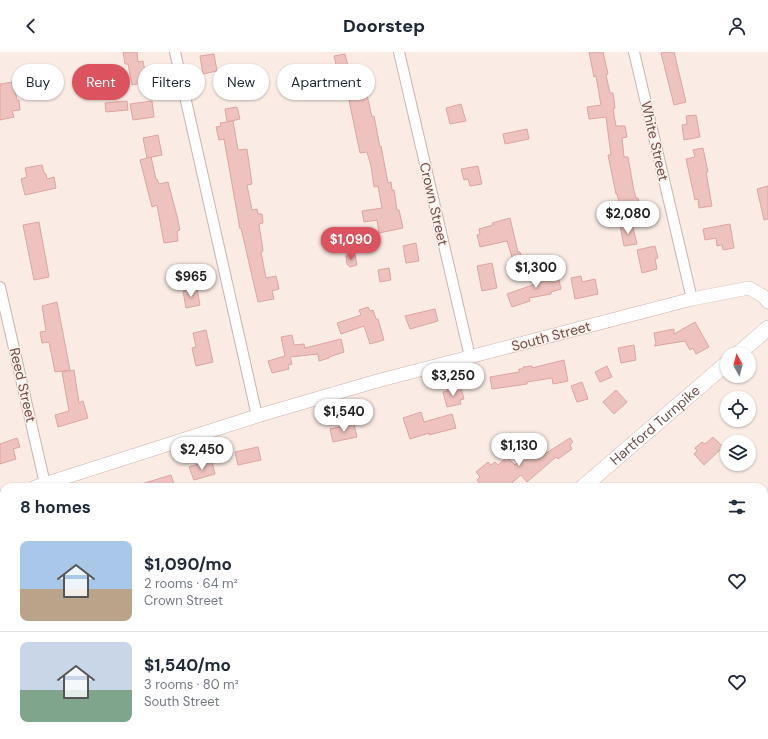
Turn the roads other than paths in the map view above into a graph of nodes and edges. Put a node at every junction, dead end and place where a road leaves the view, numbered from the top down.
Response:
1 (175, 52) edge
2 (399, 52) edge
3 (634, 52) edge
4 (0, 287) edge
5 (692, 299) junction
6 (768, 302) edge
7 (768, 328) edge
8 (746, 347) edge
9 (470, 357) junction
10 (720, 370) edge
11 (257, 416) junction
12 (40, 483) edge
13 (46, 483) edge
14 (588, 483) edge

1 - 11 street
2 - 9 street, Crown Street
3 - 5 street, White Street
4 - 12 street, Reed Street
5 - 6 street, South Street
5 - 9 street, South Street
7 - 8 main road
9 - 11 street, South Street
10 - 14 main road, Hartford Turnpike
11 - 13 street, South Street

